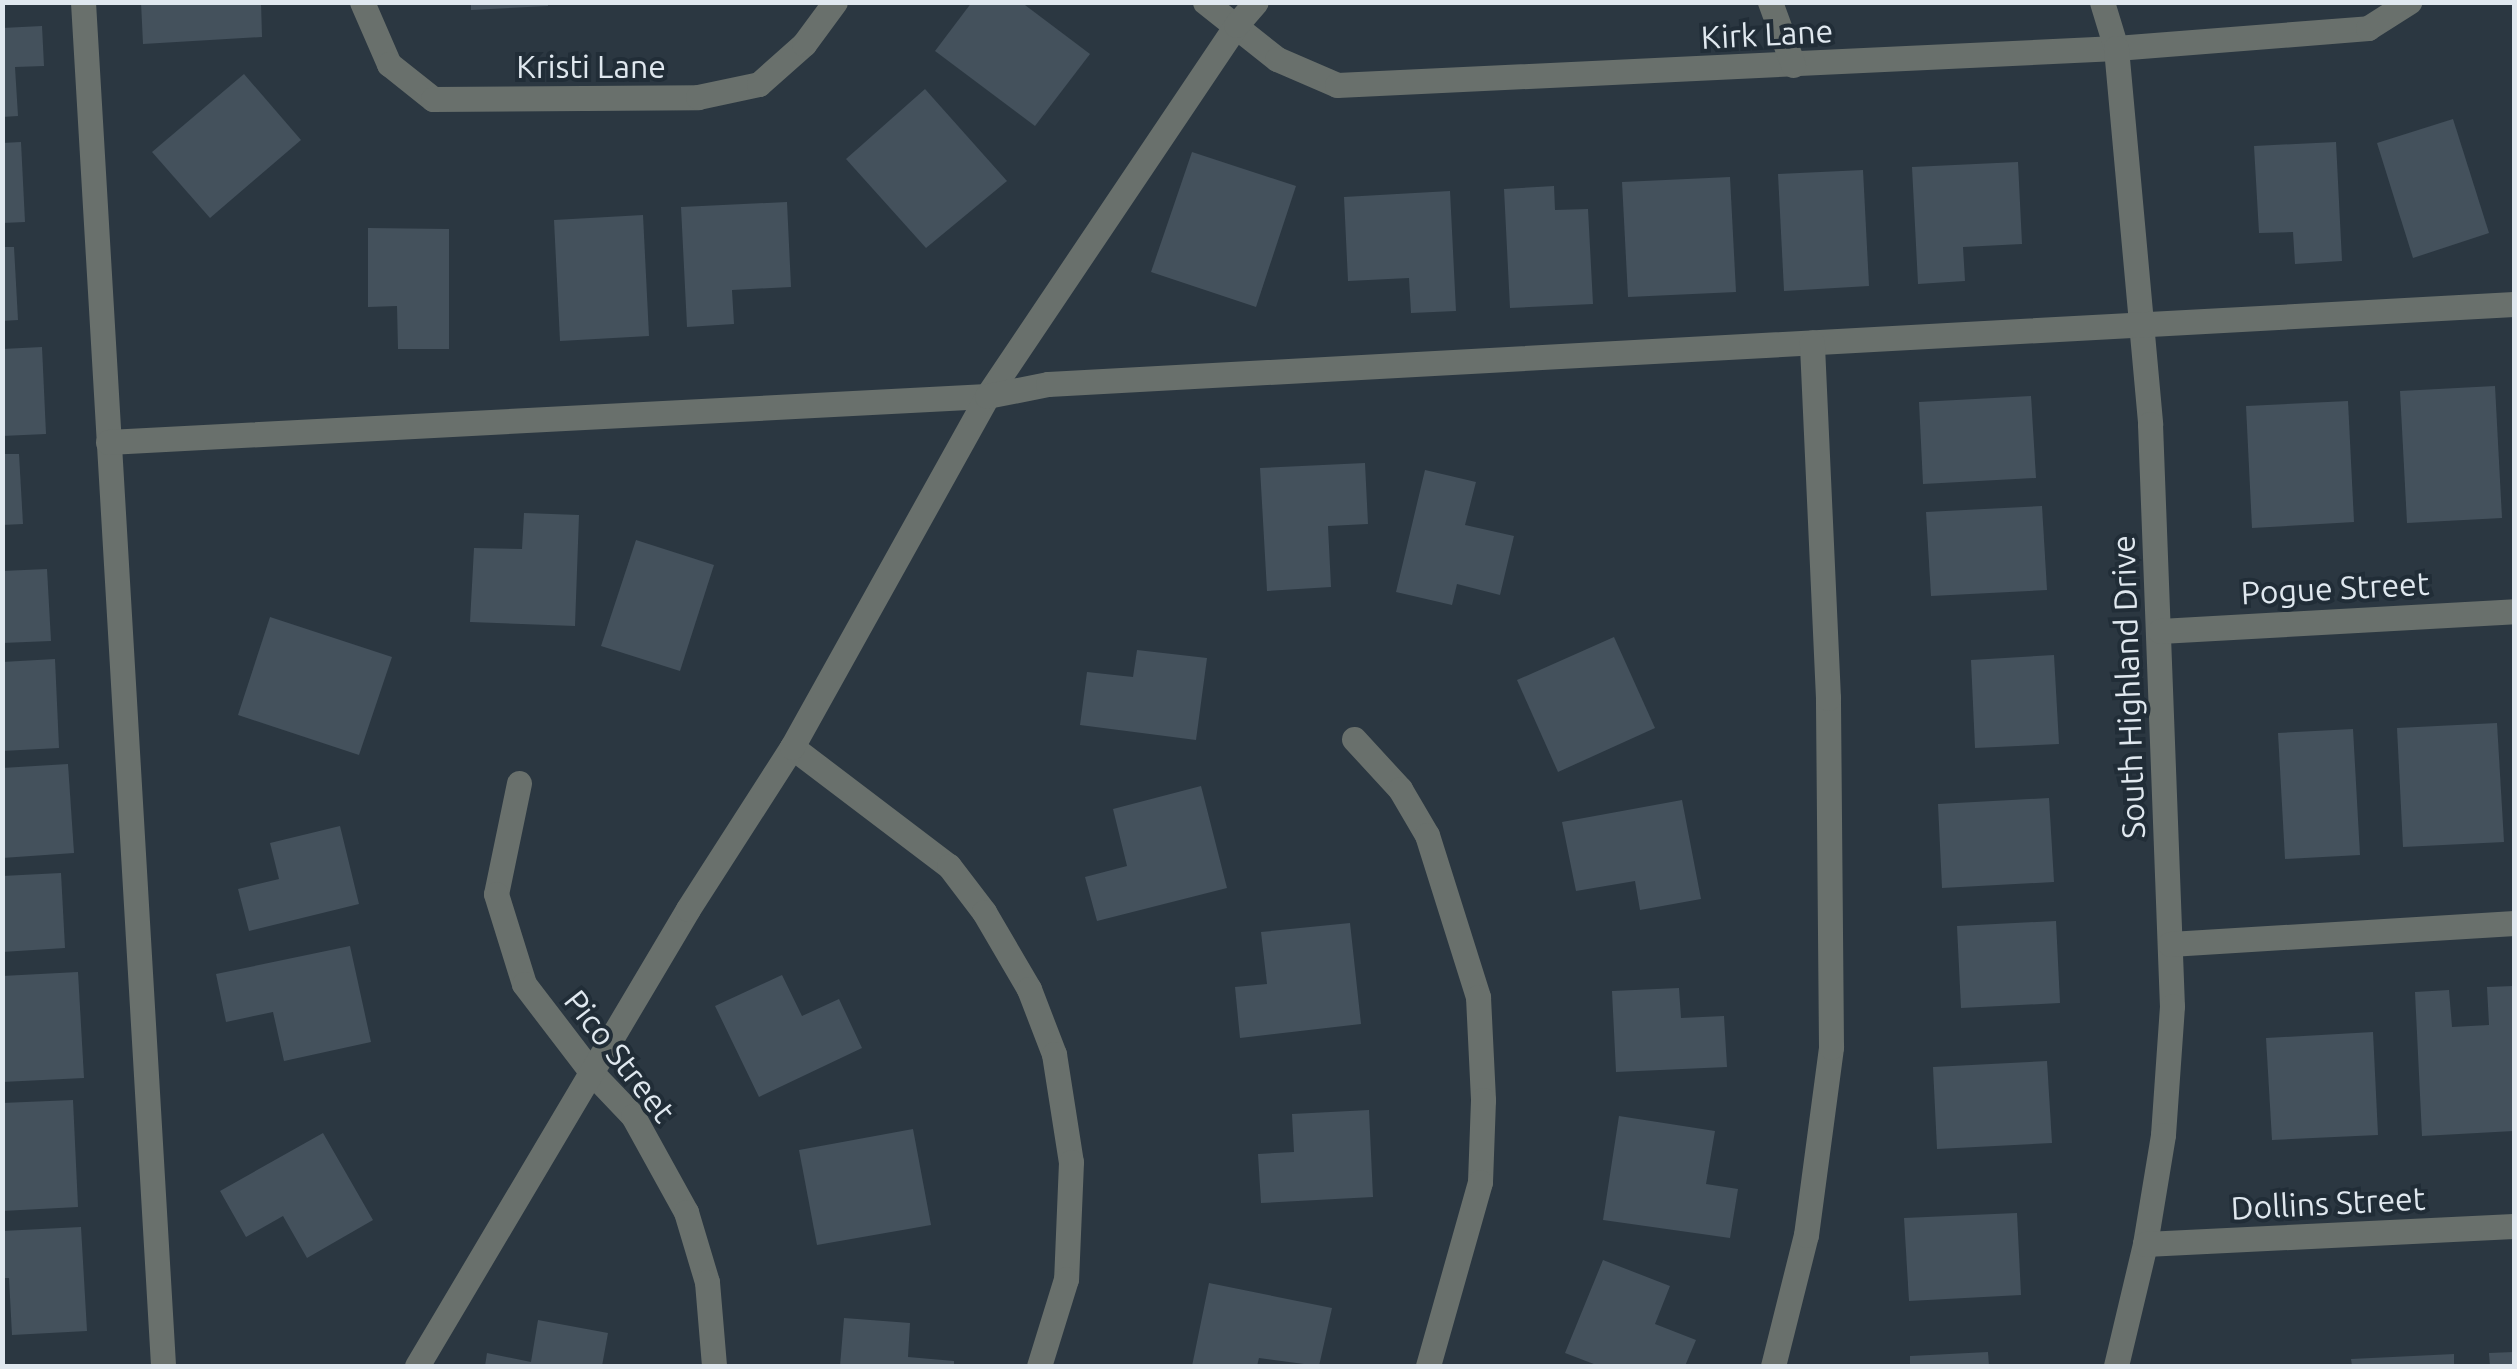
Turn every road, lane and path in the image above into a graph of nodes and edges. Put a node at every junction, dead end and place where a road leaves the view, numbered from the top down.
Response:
1 (83, 2) edge
2 (362, 2) edge
3 (835, 2) edge
4 (1205, 2) edge
5 (1256, 2) edge
6 (1770, 2) edge
7 (2102, 2) edge
8 (2409, 2) edge
9 (1236, 26) junction
10 (2116, 48) junction
11 (1793, 65) junction
12 (2514, 304) edge
13 (2141, 326) junction
14 (1812, 342) junction
15 (987, 396) junction
16 (108, 442) junction
17 (2514, 610) edge
18 (2160, 630) junction
19 (1354, 739) dead end
20 (792, 747) junction
21 (519, 783) dead end
22 (2514, 923) edge
23 (2170, 944) junction
24 (592, 1073) junction
25 (2514, 1226) edge
26 (2145, 1244) junction
27 (163, 1366) edge
28 (417, 1366) edge
29 (714, 1366) edge
30 (1039, 1366) edge
31 (1428, 1366) edge
32 (1773, 1366) edge
33 (2116, 1366) edge

1 - 16 street
2 - 3 street, Kristi Lane
4 - 9 street, Kirk Lane
5 - 9 street
6 - 11 street
7 - 10 street, South Highland Drive
8 - 10 street, Kirk Lane
9 - 11 street, Kirk Lane
9 - 15 street
10 - 11 street, Kirk Lane
10 - 13 street, South Highland Drive
12 - 13 street
13 - 14 street
13 - 18 street, South Highland Drive
14 - 15 street
14 - 32 street
15 - 16 street
15 - 20 street
16 - 27 street
17 - 18 street, Pogue Street
18 - 23 street, South Highland Drive
19 - 31 street
20 - 24 street
20 - 30 street
21 - 24 street, Pico Street
22 - 23 street
23 - 26 street, South Highland Drive
24 - 28 street
24 - 29 street, Pico Street
25 - 26 street, Dollins Street
26 - 33 street, South Highland Drive

